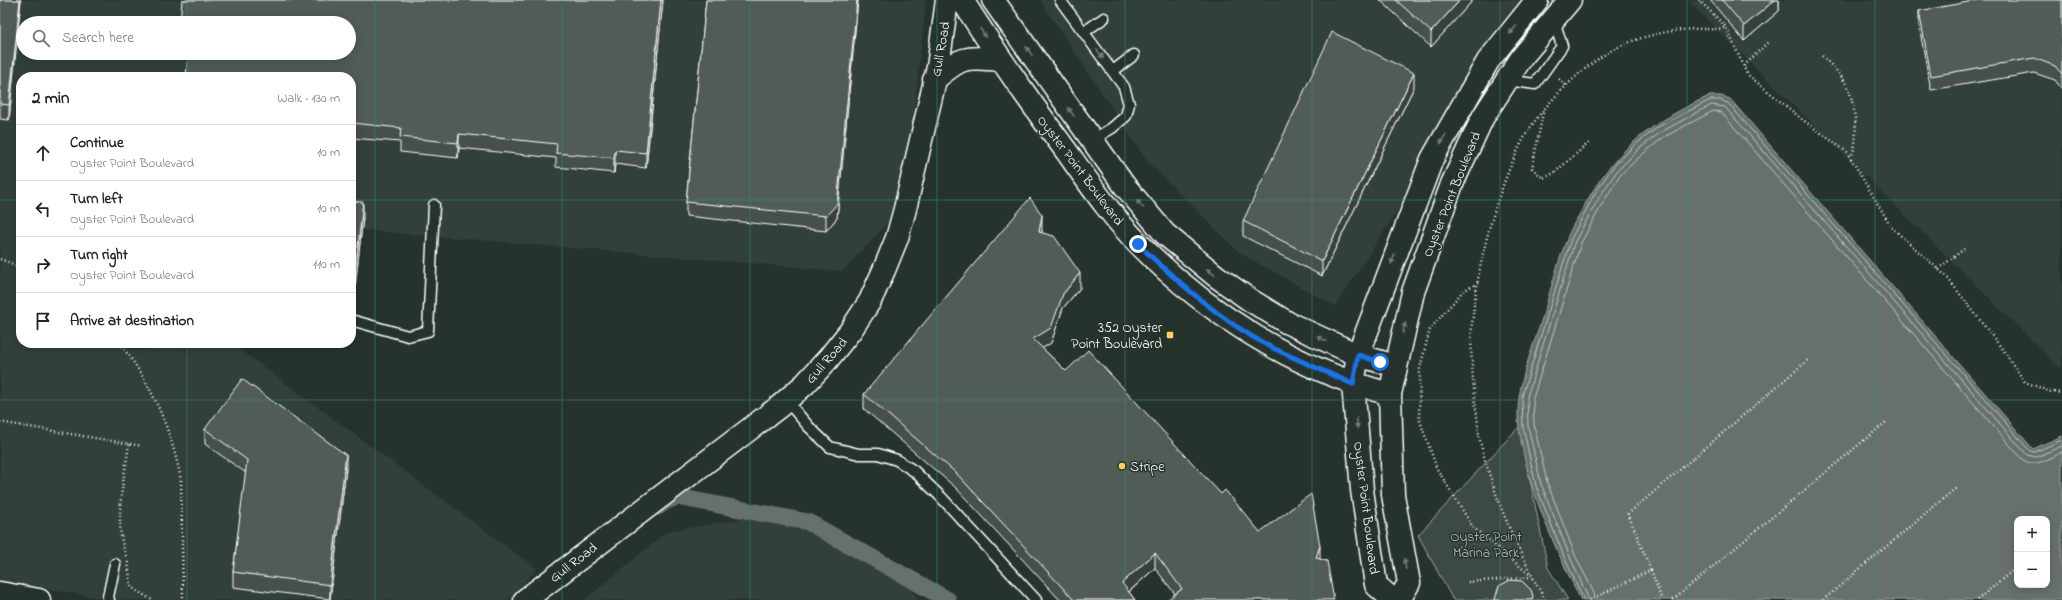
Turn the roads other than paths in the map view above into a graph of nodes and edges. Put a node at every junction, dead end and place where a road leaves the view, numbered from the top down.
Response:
1 (947, 0) edge
2 (962, 0) edge
3 (993, 0) edge
4 (1060, 0) edge
5 (1537, 0) edge
6 (1570, 0) edge
7 (1104, 18) dead end
8 (1084, 32) junction
9 (1134, 54) dead end
10 (1000, 60) junction
11 (1113, 71) junction
12 (934, 80) junction
13 (1468, 96) junction
14 (1488, 108) junction
15 (1092, 140) junction
16 (434, 205) dead end
17 (356, 321) edge
18 (1358, 355) junction
19 (1395, 366) junction
20 (1353, 384) junction
21 (1390, 394) junction
22 (786, 400) junction
23 (115, 564) dead end
24 (0, 593) edge
25 (39, 600) edge
26 (110, 600) edge
27 (525, 600) edge
28 (1036, 600) edge
29 (1393, 600) edge
30 (1399, 600) edge

1 - 12 street, Gull Road
2 -> 10 street, Oyster Point Boulevard
15 -> 3 street, Oyster Point Boulevard
4 - 8 lane
5 -> 13 street, Oyster Point Boulevard
6 - 14 street, Oyster Point Boulevard
7 - 8 lane
8 -> 11 lane
9 - 11 lane
10 - 12 street
10 - 20 street, Oyster Point Boulevard
11 - 15 lane
12 - 22 street, Gull Road
13 - 14 street
13 -> 18 street, Oyster Point Boulevard
19 -> 14 street, Oyster Point Boulevard
18 -> 15 street, Oyster Point Boulevard
16 - 17 lane
18 - 19 street, Oyster Point Boulevard
18 - 20 street, Oyster Point Boulevard
19 - 21 street, Oyster Point Boulevard
20 - 21 street, Oyster Point Boulevard
20 -> 29 street, Oyster Point Boulevard
30 -> 21 street, Oyster Point Boulevard
22 - 27 street, Gull Road
22 - 28 lane
23 - 26 lane
24 - 25 street

